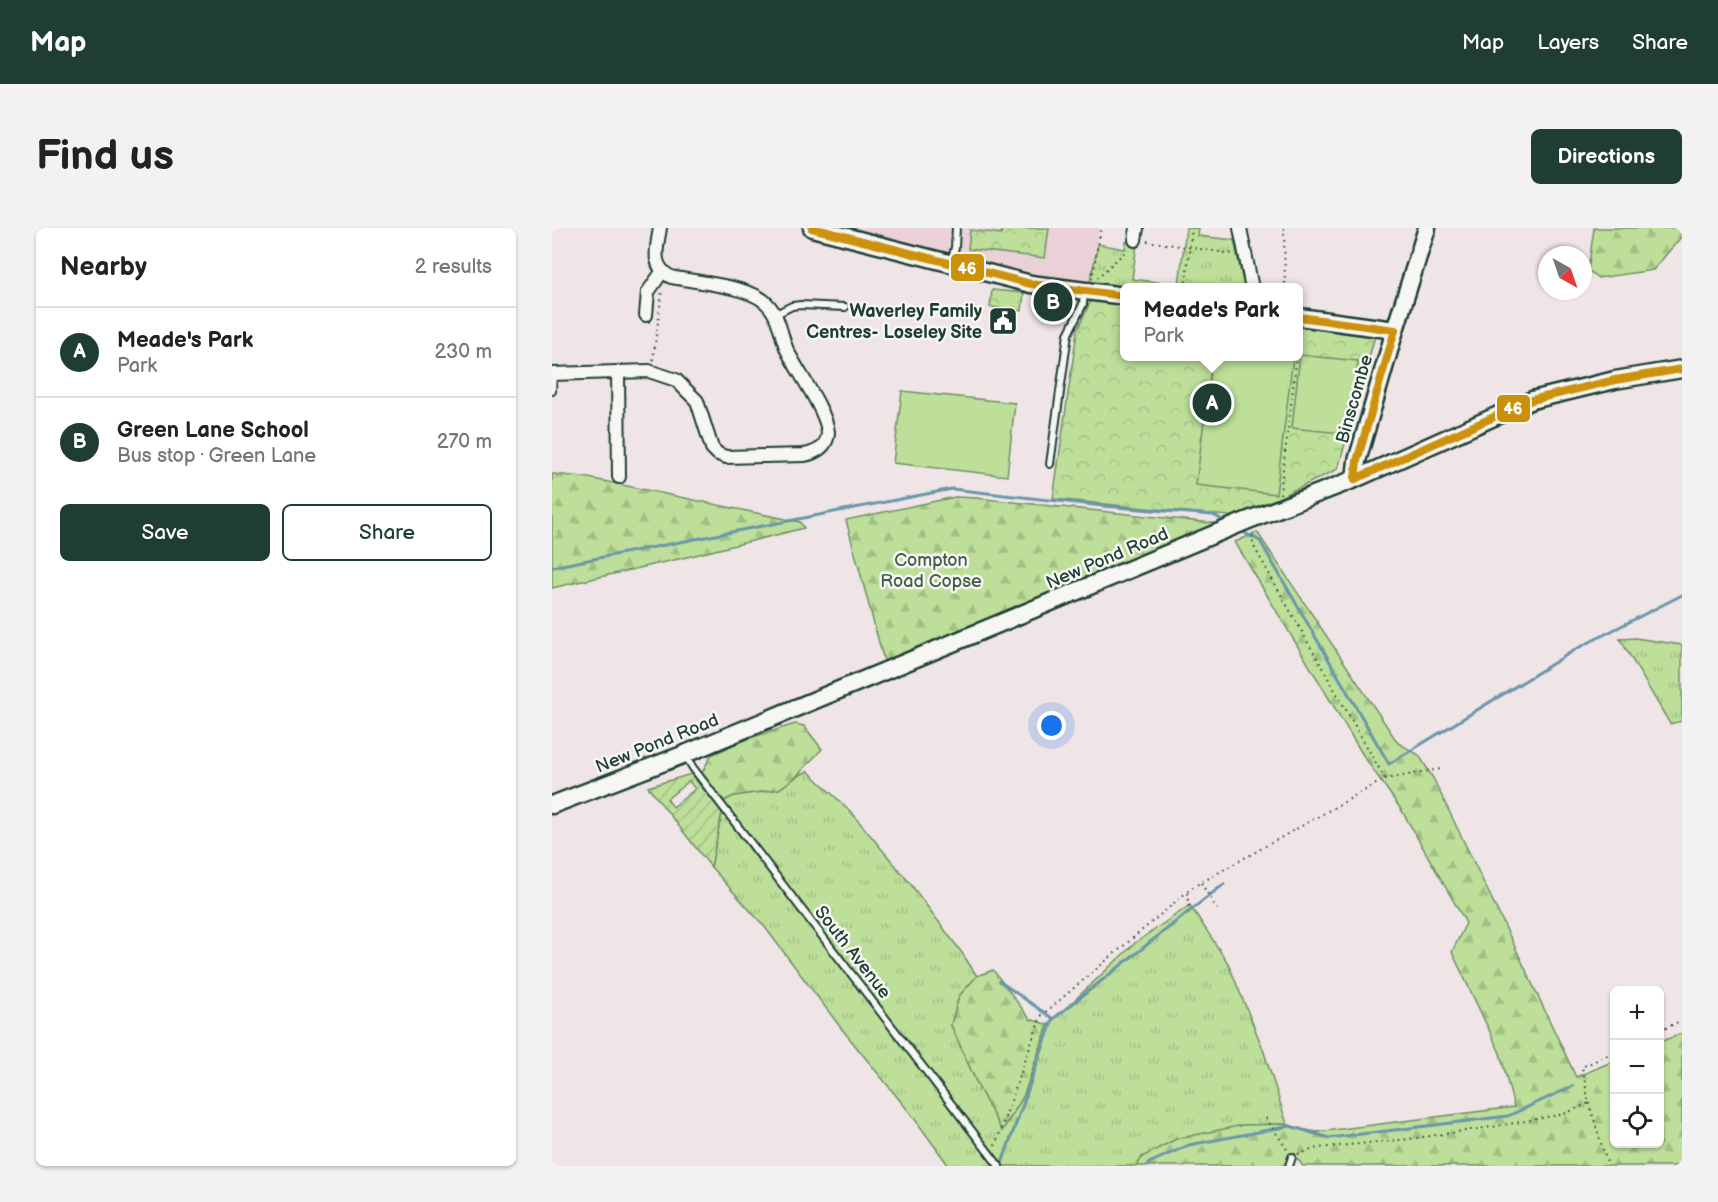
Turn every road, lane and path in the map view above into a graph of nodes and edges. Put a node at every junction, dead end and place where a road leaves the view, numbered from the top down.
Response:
1 (660, 228) edge
2 (812, 228) edge
3 (956, 228) edge
4 (1101, 228) edge
5 (1192, 228) edge
6 (1240, 228) edge
7 (1284, 228) edge
8 (1427, 228) edge
9 (1136, 234) edge
10 (1190, 247) junction
11 (1245, 255) junction
12 (950, 264) junction
13 (663, 273) junction
14 (1186, 283) edge
15 (1251, 283) edge
16 (1285, 283) edge
17 (1084, 291) junction
18 (1120, 295) edge
19 (845, 307) dead end
20 (776, 314) junction
21 (646, 315) dead end
22 (1303, 318) edge
23 (1395, 330) junction
24 (1297, 361) edge
25 (1682, 369) edge
26 (651, 371) junction
27 (618, 372) junction
28 (552, 374) edge
29 (552, 391) edge
30 (1050, 464) dead end
31 (619, 477) dead end
32 (1355, 478) junction
33 (1285, 506) junction
34 (1253, 537) dead end
35 (684, 754) junction
36 (1441, 769) dead end
37 (1385, 779) junction
38 (552, 805) edge
39 (1201, 884) junction
40 (1186, 893) junction
41 (1189, 909) dead end
42 (1217, 909) dead end
43 (1682, 1020) edge
44 (1664, 1029) edge
45 (1610, 1054) edge
46 (1589, 1103) junction
47 (1266, 1118) dead end
48 (991, 1156) junction
49 (1292, 1157) junction
50 (999, 1166) edge
51 (1289, 1166) edge
52 (1608, 1166) edge

1 - 13 street
2 - 12 main road
3 - 12 lane
4 - 9 path
5 - 10 path
6 - 11 street
7 - 16 path
8 - 23 main road, Binscombe
9 - 10 path
10 - 11 path
10 - 14 path
11 - 15 street
12 - 17 main road
13 - 20 street
13 - 21 street
13 - 26 path
17 - 18 main road
17 - 30 lane
19 - 20 lane
20 - 26 street
22 - 23 main road
23 - 32 main road, Binscombe
24 - 33 path
25 - 32 main road, New Pond Road
26 - 27 street
27 - 28 street
27 - 31 street
28 - 29 lane
32 - 33 main road, New Pond Road
33 - 35 main road, New Pond Road
34 - 37 path
35 - 38 main road, New Pond Road
35 - 48 lane, South Avenue
36 - 37 path
37 - 39 path
39 - 40 path
39 - 42 path
40 - 41 path
40 - 48 path
43 - 44 path
45 - 46 path
46 - 49 path
46 - 52 path
47 - 49 path
48 - 50 lane, South Avenue
49 - 51 lane

